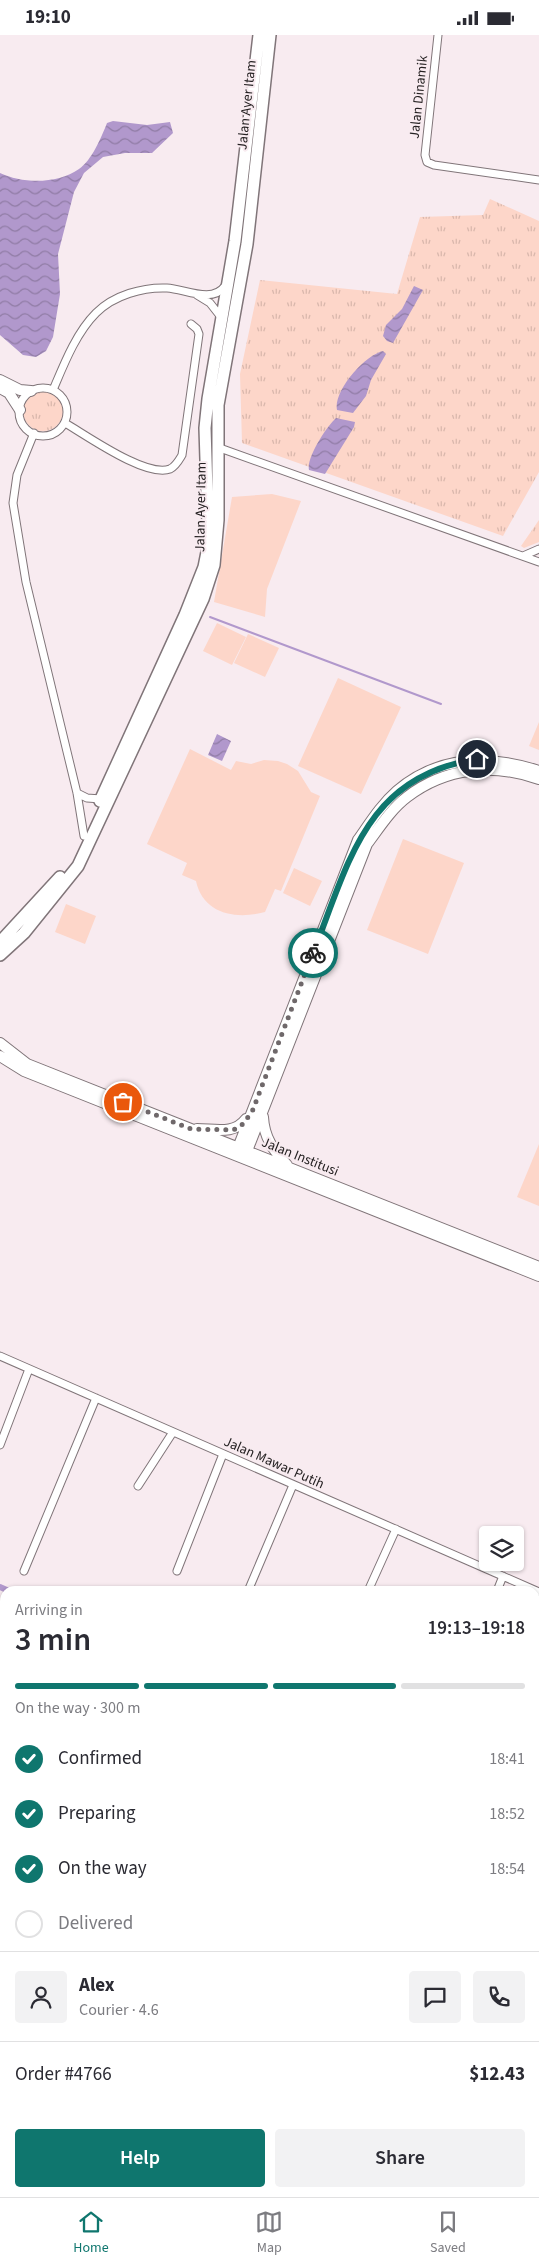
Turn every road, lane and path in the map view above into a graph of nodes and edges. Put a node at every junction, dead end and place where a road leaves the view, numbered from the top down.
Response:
1 (259, 35) edge
2 (270, 35) edge
3 (438, 35) edge
4 (539, 180) edge
5 (227, 284) junction
6 (195, 294) junction
7 (222, 318) junction
8 (191, 324) dead end
9 (0, 380) edge
10 (0, 388) edge
11 (53, 390) junction
12 (31, 391) junction
13 (20, 410) junction
14 (64, 423) junction
15 (34, 433) junction
16 (217, 447) junction
17 (539, 549) edge
18 (523, 556) junction
19 (537, 559) edge
20 (539, 771) edge
21 (539, 779) edge
22 (78, 793) junction
23 (101, 799) junction
24 (84, 835) junction
25 (0, 941) edge
26 (0, 955) edge
27 (0, 1043) edge
28 (0, 1056) edge
29 (252, 1112) junction
30 (262, 1113) junction
31 (191, 1129) junction
32 (241, 1154) junction
33 (291, 1168) junction
34 (538, 1269) edge
35 (0, 1355) edge
36 (30, 1369) junction
37 (96, 1398) junction
38 (173, 1432) junction
39 (0, 1445) edge
40 (223, 1454) junction
41 (293, 1485) junction
42 (138, 1486) dead end
43 (396, 1529) junction
44 (24, 1571) dead end
45 (177, 1571) dead end
46 (503, 1576) junction
47 (250, 1586) edge
48 (370, 1586) edge
49 (499, 1586) edge
50 (526, 1586) edge

1 - 5 main road, Jalan Ayer Itam
2 - 16 main road, Jalan Ayer Itam
3 - 4 street, Jalan Dinamik
5 - 6 street
5 - 7 main road, Jalan Ayer Itam
6 - 7 street
6 - 11 street
7 - 23 main road, Jalan Ayer Itam
8 - 14 street
9 - 12 street
10 - 13 street
11 - 12 street
11 - 14 street
12 - 13 street
13 - 15 street
14 - 15 street
15 - 22 street
16 - 18 street
16 - 26 main road, Jalan Ayer Itam
17 - 18 street
18 - 19 street
20 - 29 street
21 - 30 street
22 - 23 street
22 - 24 street
23 - 24 main road, Jalan Ayer Itam
24 - 25 main road, Jalan Ayer Itam
27 - 31 street, Jalan Institusi
28 - 32 street, Jalan Institusi
29 - 31 street
29 - 32 street
30 - 32 street
30 - 33 street
31 - 32 street, Jalan Institusi
32 - 33 street, Jalan Institusi
32 - 34 street, Jalan Institusi
33 - 34 street, Jalan Institusi
35 - 36 street, Jalan Mawar Putih
36 - 37 street, Jalan Mawar Putih
36 - 39 street
37 - 38 street, Jalan Mawar Putih
37 - 44 street
38 - 40 street, Jalan Mawar Putih
38 - 42 street
40 - 41 street, Jalan Mawar Putih
40 - 45 street
41 - 43 street, Jalan Mawar Putih
41 - 47 street
43 - 46 street, Jalan Mawar Putih
43 - 48 street
46 - 49 street
46 - 50 street, Jalan Mawar Putih

